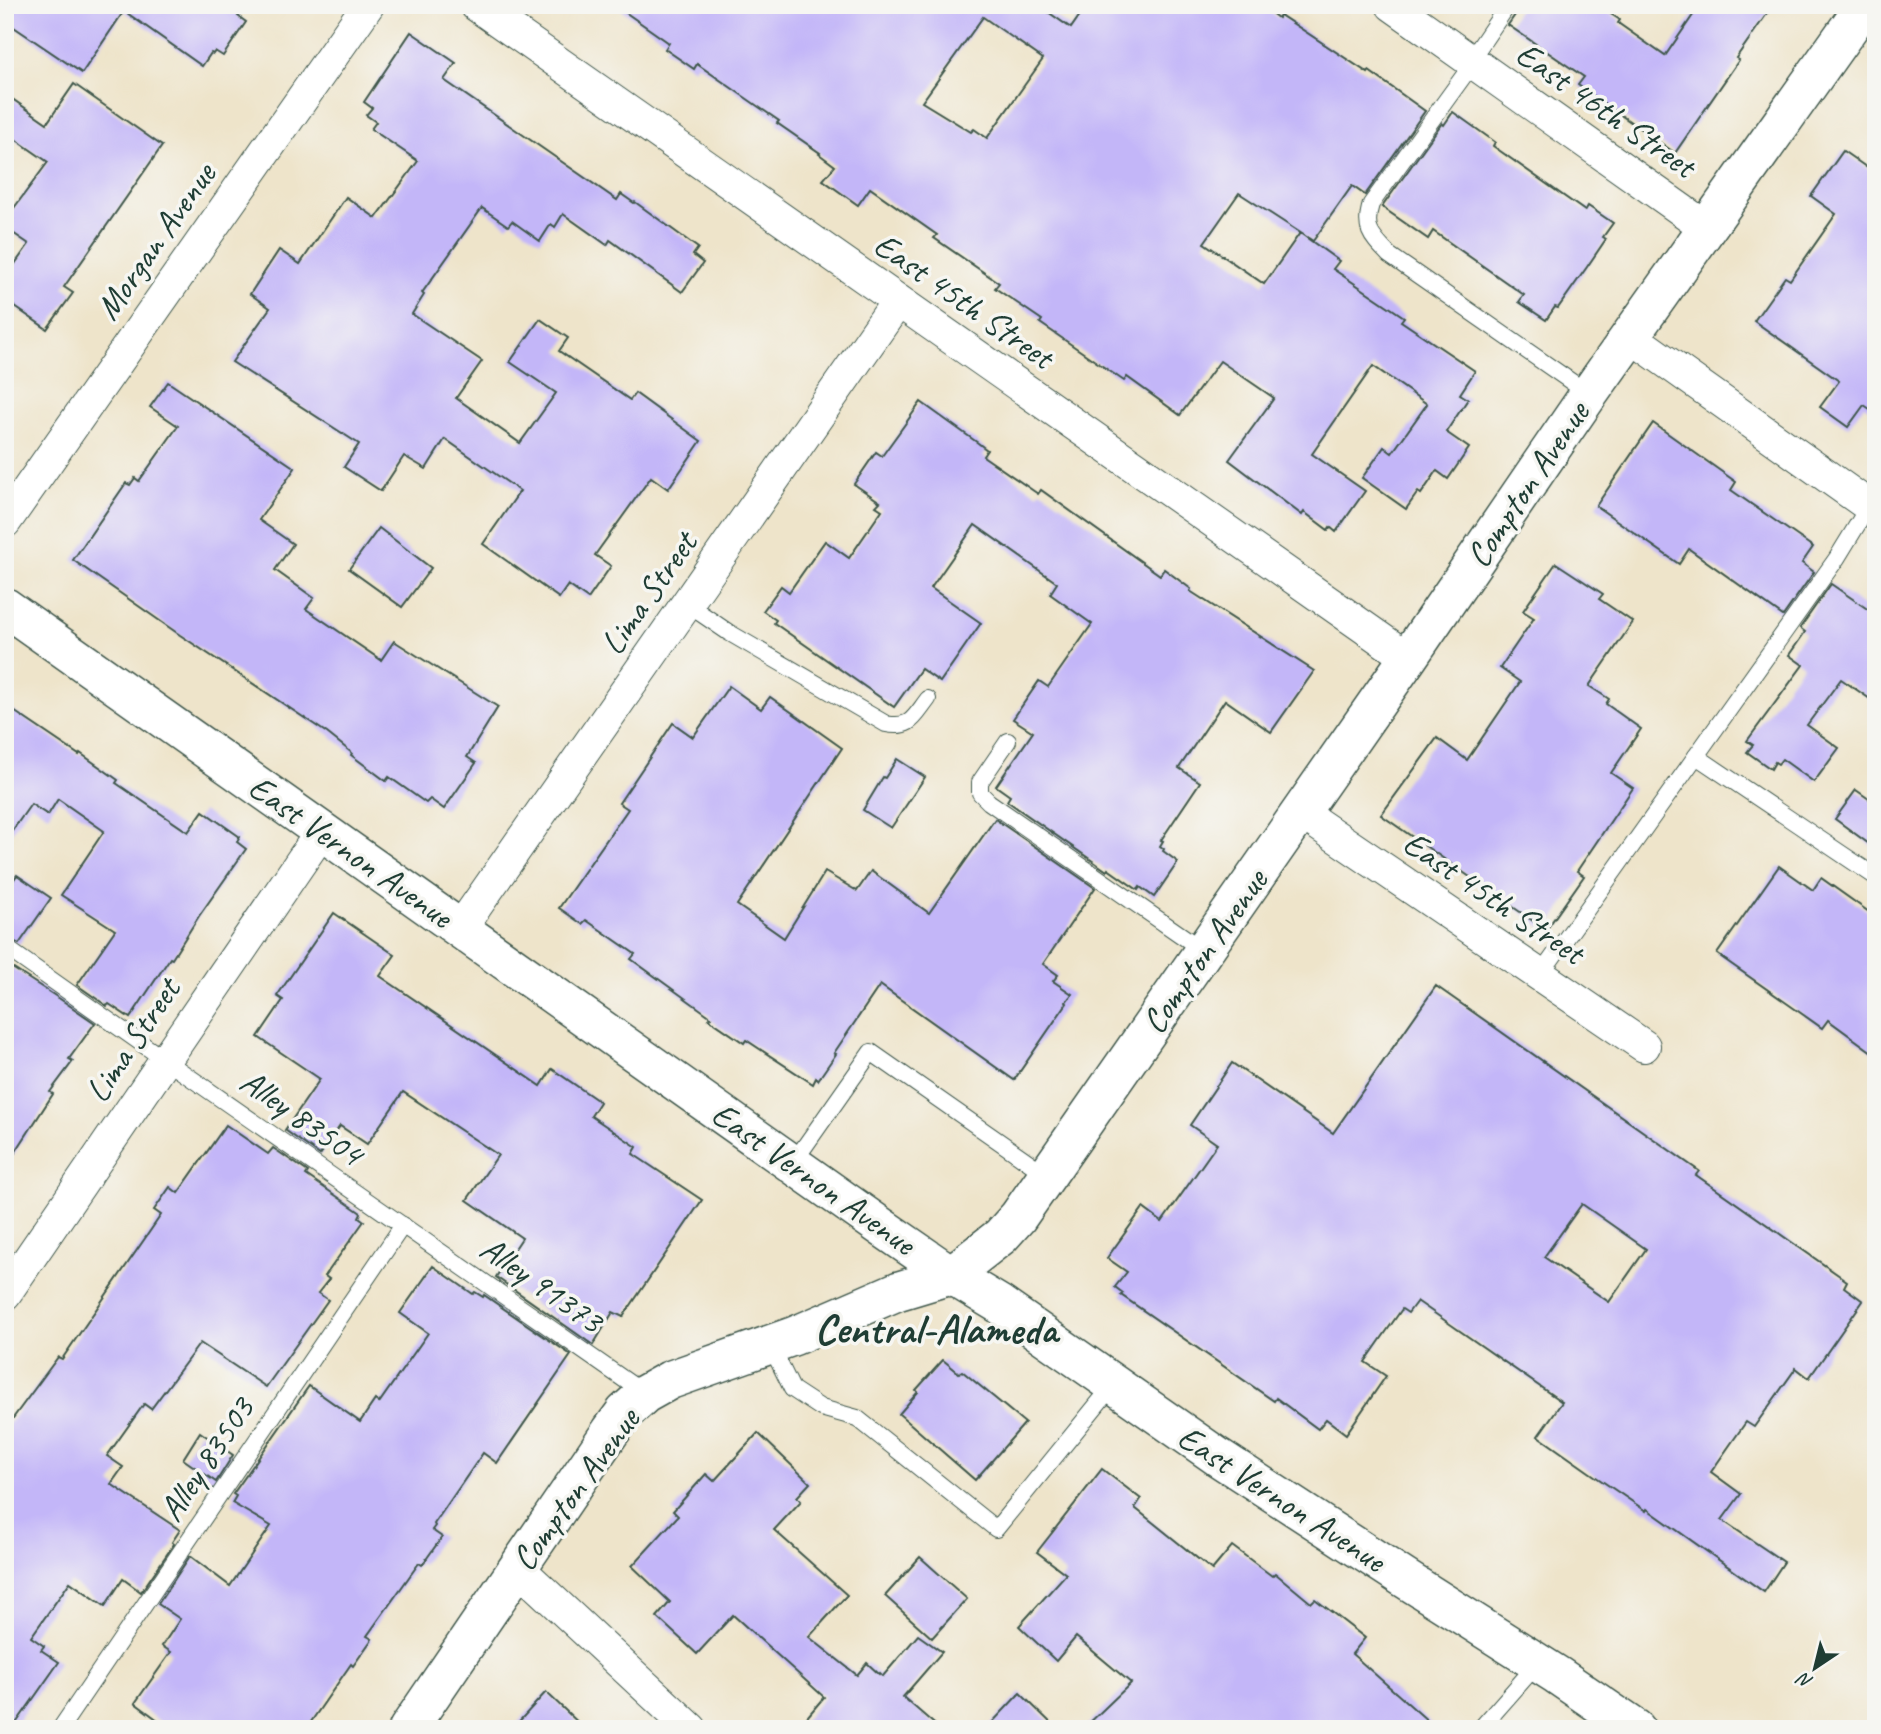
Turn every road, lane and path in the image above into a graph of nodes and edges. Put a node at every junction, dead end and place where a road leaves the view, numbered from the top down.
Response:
1 (368, 5) edge
2 (475, 5) edge
3 (1392, 5) edge
4 (1508, 5) edge
5 (1860, 7) edge
6 (1472, 62) junction
7 (1707, 228) junction
8 (898, 301) junction
9 (1630, 335) junction
10 (1589, 394) junction
11 (1873, 504) edge
12 (5, 522) edge
13 (687, 604) junction
14 (5, 607) edge
15 (1408, 657) junction
16 (928, 699) dead end
17 (1008, 741) dead end
18 (1696, 756) junction
19 (1300, 812) junction
20 (322, 831) junction
21 (1876, 877) edge
22 (460, 929) junction
23 (5, 947) edge
24 (1204, 951) junction
25 (1540, 975) junction
26 (1644, 1046) dead end
27 (165, 1060) junction
28 (793, 1163) junction
29 (1047, 1176) junction
30 (403, 1225) junction
31 (951, 1275) junction
32 (5, 1294) edge
33 (771, 1345) junction
34 (1113, 1385) junction
35 (645, 1394) junction
36 (517, 1567) junction
37 (1538, 1663) junction
38 (60, 1729) edge
39 (408, 1729) edge
40 (691, 1729) edge
41 (1480, 1729) edge
42 (1636, 1729) edge

1 - 12 street, Morgan Avenue
2 - 8 street, East 45th Street
3 - 6 street, East 46th Street
4 - 6 lane
5 - 7 main road, Compton Avenue
6 - 7 street, East 46th Street
6 - 10 lane
7 - 9 main road, Compton Avenue
8 - 13 street, Lima Street
8 - 15 street, East 45th Street
9 - 10 main road, Compton Avenue
9 - 11 street
10 - 15 main road, Compton Avenue
11 - 18 lane
13 - 16 lane
13 - 22 street, Lima Street
14 - 20 main road, East Vernon Avenue
15 - 19 main road, Compton Avenue
17 - 24 lane
18 - 21 lane
18 - 25 lane
19 - 24 main road, Compton Avenue
19 - 25 street, East 45th Street
20 - 22 main road, East Vernon Avenue
20 - 27 street, Lima Street
22 - 28 main road, East Vernon Avenue
23 - 27 lane, Alley 83504
24 - 29 main road, Compton Avenue
25 - 26 street, East 45th Street
27 - 30 lane, Alley 83504
27 - 32 street, Lima Street
28 - 29 lane
28 - 31 main road, East Vernon Avenue
29 - 31 main road, Compton Avenue
30 - 35 lane, Alley 91373
30 - 38 lane, Alley 83503
31 - 33 main road, Compton Avenue
31 - 34 main road, East Vernon Avenue
33 - 34 lane
33 - 35 main road, Compton Avenue
34 - 37 main road, East Vernon Avenue
35 - 36 main road, Compton Avenue
36 - 39 main road, Compton Avenue
36 - 40 street
37 - 41 lane
37 - 42 main road, East Vernon Avenue

